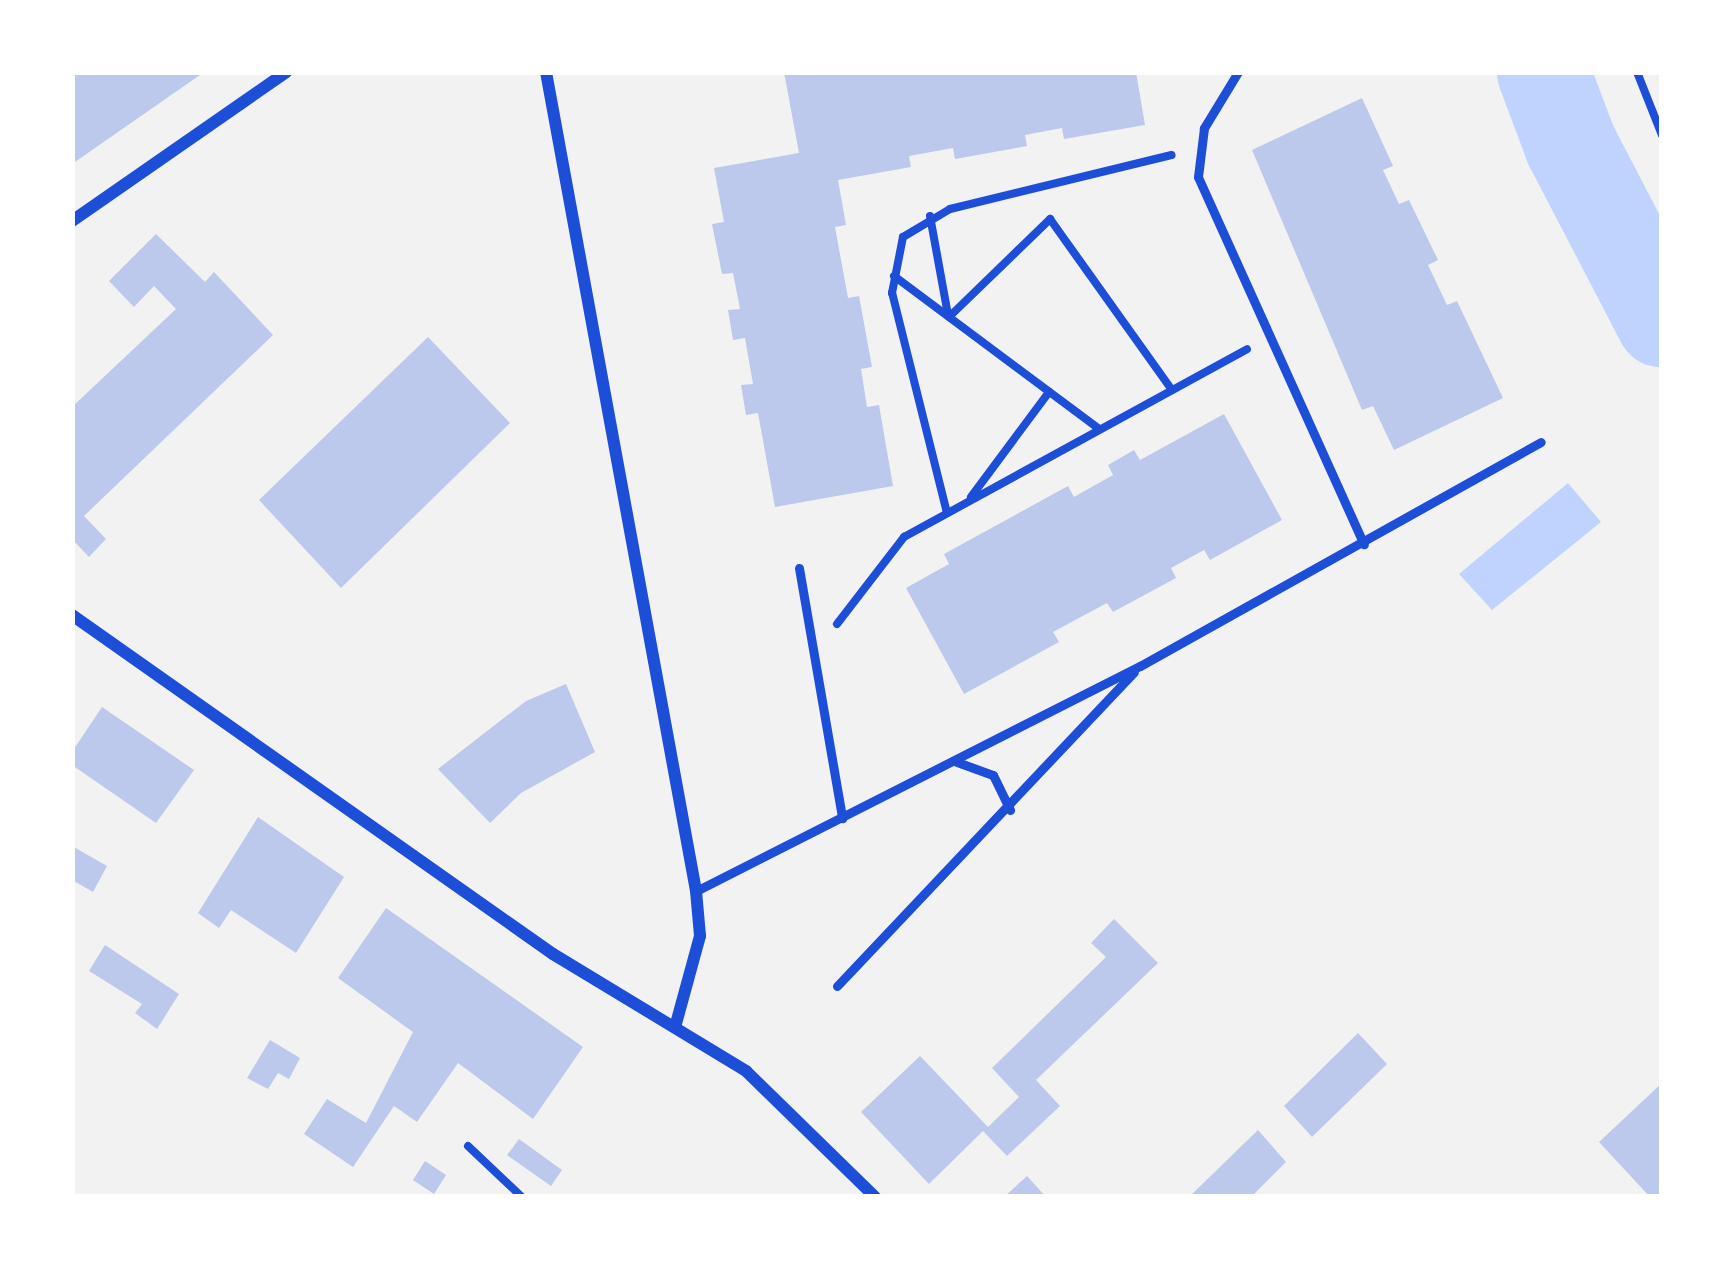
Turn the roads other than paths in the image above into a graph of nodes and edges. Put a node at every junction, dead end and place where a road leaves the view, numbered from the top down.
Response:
1 (286, 72) edge
2 (546, 72) edge
3 (1238, 72) edge
4 (72, 221) edge
5 (1541, 442) dead end
6 (1364, 544) junction
7 (799, 568) dead end
8 (72, 615) edge
9 (1141, 666) junction
10 (958, 762) junction
11 (1010, 810) junction
12 (842, 818) junction
13 (696, 891) junction
14 (837, 986) dead end
15 (676, 1024) junction
16 (875, 1197) edge

1 - 4 street
2 - 13 street
3 - 6 lane
5 - 6 lane
6 - 9 lane
7 - 12 lane
8 - 15 street
9 - 10 lane
9 - 11 lane
10 - 11 lane
10 - 12 lane
11 - 14 lane
12 - 13 lane
13 - 15 street
15 - 16 street

